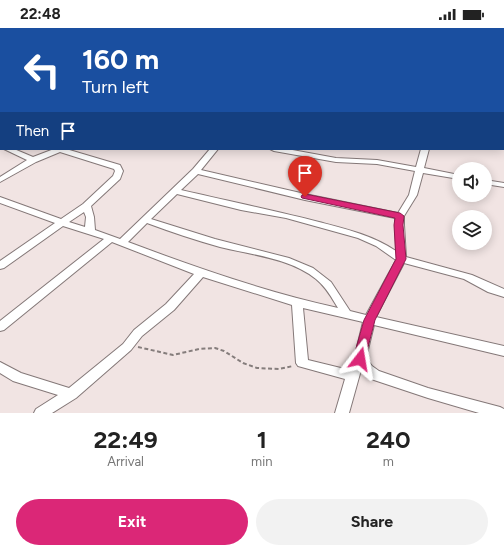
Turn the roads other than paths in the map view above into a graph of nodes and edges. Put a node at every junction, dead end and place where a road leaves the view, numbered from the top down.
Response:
1 (10, 150) edge
2 (57, 150) edge
3 (62, 150) edge
4 (213, 150) edge
5 (285, 150) edge
6 (425, 150) edge
7 (33, 160) junction
8 (419, 169) junction
9 (196, 171) junction
10 (452, 176) edge
11 (0, 180) edge
12 (492, 183) edge
13 (504, 185) edge
14 (176, 191) junction
15 (0, 200) edge
16 (86, 206) junction
17 (400, 216) junction
18 (146, 220) junction
19 (62, 223) junction
20 (90, 231) junction
21 (110, 239) junction
22 (121, 242) junction
23 (401, 259) junction
24 (0, 266) edge
25 (201, 272) junction
26 (504, 292) edge
27 (297, 303) junction
28 (347, 315) junction
29 (369, 320) junction
30 (0, 327) edge
31 (504, 351) edge
32 (360, 359) junction
33 (0, 367) edge
34 (352, 376) junction
35 (71, 394) junction
36 (41, 413) edge
37 (342, 413) edge
38 (500, 413) edge

1 - 7 street
2 - 7 street
3 - 16 street
4 - 9 street
5 - 8 street
6 - 8 street
7 - 11 street
8 - 10 street
8 - 17 street
9 - 14 street
9 - 17 street
12 - 13 street
14 - 18 street
14 - 23 street
15 - 19 street
16 - 19 street
16 - 20 street
17 - 23 street
18 - 22 street
18 - 28 street
19 - 20 street
19 - 24 street
20 - 21 street
21 - 22 street
21 - 30 street
22 - 25 street
23 - 26 street
23 - 29 street
25 - 27 street
25 - 35 street
27 - 28 street
27 - 34 street
28 - 29 street
29 - 31 street
29 - 32 street
32 - 34 street
32 - 38 street
33 - 35 street
34 - 37 street
35 - 36 street

